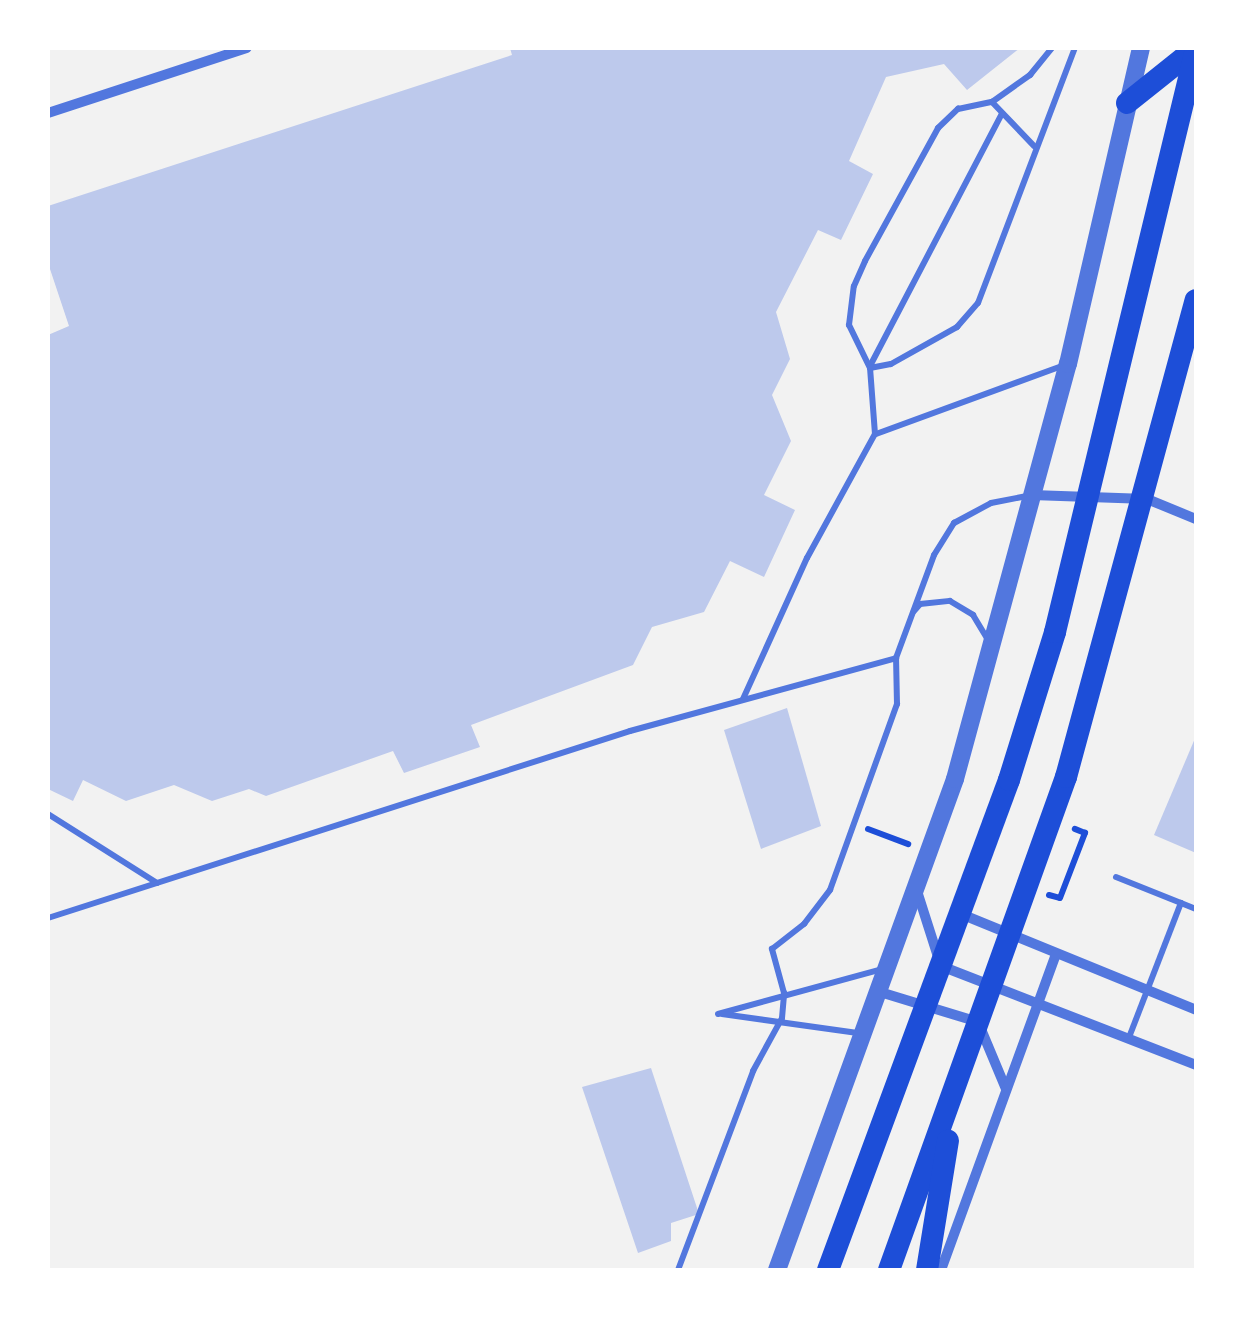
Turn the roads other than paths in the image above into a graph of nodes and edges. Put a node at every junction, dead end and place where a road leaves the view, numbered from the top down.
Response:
1 (248, 48) edge
2 (1052, 48) edge
3 (1075, 48) edge
4 (1141, 48) edge
5 (1196, 48) edge
6 (992, 102) junction
7 (1127, 102) junction
8 (48, 113) edge
9 (1002, 113) junction
10 (1034, 146) junction
11 (1196, 300) edge
12 (1068, 364) junction
13 (870, 368) junction
14 (876, 434) junction
15 (1089, 492) junction
16 (1030, 495) junction
17 (1147, 499) junction
18 (1196, 519) edge
19 (910, 616) junction
20 (992, 648) junction
21 (896, 658) junction
22 (742, 700) junction
23 (48, 814) edge
24 (1116, 877) dead end
25 (158, 884) junction
26 (917, 890) junction
27 (1182, 902) junction
28 (1196, 909) edge
29 (960, 914) junction
30 (48, 918) edge
31 (1012, 936) junction
32 (1056, 954) junction
33 (941, 966) junction
34 (888, 967) junction
35 (993, 987) junction
36 (880, 992) junction
37 (1146, 992) junction
38 (784, 994) junction
39 (928, 1004) junction
40 (1038, 1006) junction
41 (1196, 1010) edge
42 (782, 1018) junction
43 (978, 1022) junction
44 (864, 1035) junction
45 (1128, 1042) junction
46 (1196, 1065) edge
47 (956, 1087) junction
48 (1006, 1090) junction
49 (678, 1270) edge
50 (777, 1270) edge
51 (828, 1270) edge
52 (889, 1270) edge
53 (928, 1270) edge
54 (942, 1270) edge

1 - 8 street
2 - 6 lane
3 - 10 lane
4 - 7 street
5 - 7 main road
5 - 15 main road
6 - 9 lane
6 - 13 lane
7 - 12 street
9 - 10 lane
9 - 13 lane
10 - 13 lane
11 - 17 main road
12 - 14 lane
12 - 16 street
13 - 14 lane
14 - 22 lane
15 - 16 street
15 - 17 street
15 - 29 main road
16 - 19 lane
16 - 20 street
17 - 18 street
17 - 31 main road
19 - 20 lane
19 - 21 lane
20 - 26 street
21 - 22 lane
21 - 38 lane
22 - 25 lane
23 - 25 lane
24 - 27 lane
25 - 30 lane
26 - 33 street
26 - 34 street
27 - 28 lane
27 - 37 lane
29 - 31 street
29 - 33 main road
31 - 32 street
31 - 35 main road
32 - 37 street
32 - 40 street
33 - 35 street
33 - 39 main road
34 - 36 street
34 - 38 lane
35 - 40 street
35 - 43 main road
36 - 39 street
36 - 44 street
37 - 41 street
37 - 45 lane
38 - 42 lane
38 - 42 lane
39 - 43 street
39 - 51 main road
40 - 45 street
40 - 48 street
42 - 44 lane
42 - 49 lane
43 - 47 main road
43 - 48 street
44 - 50 street
45 - 46 street
47 - 52 main road
47 - 53 main road
48 - 54 street

